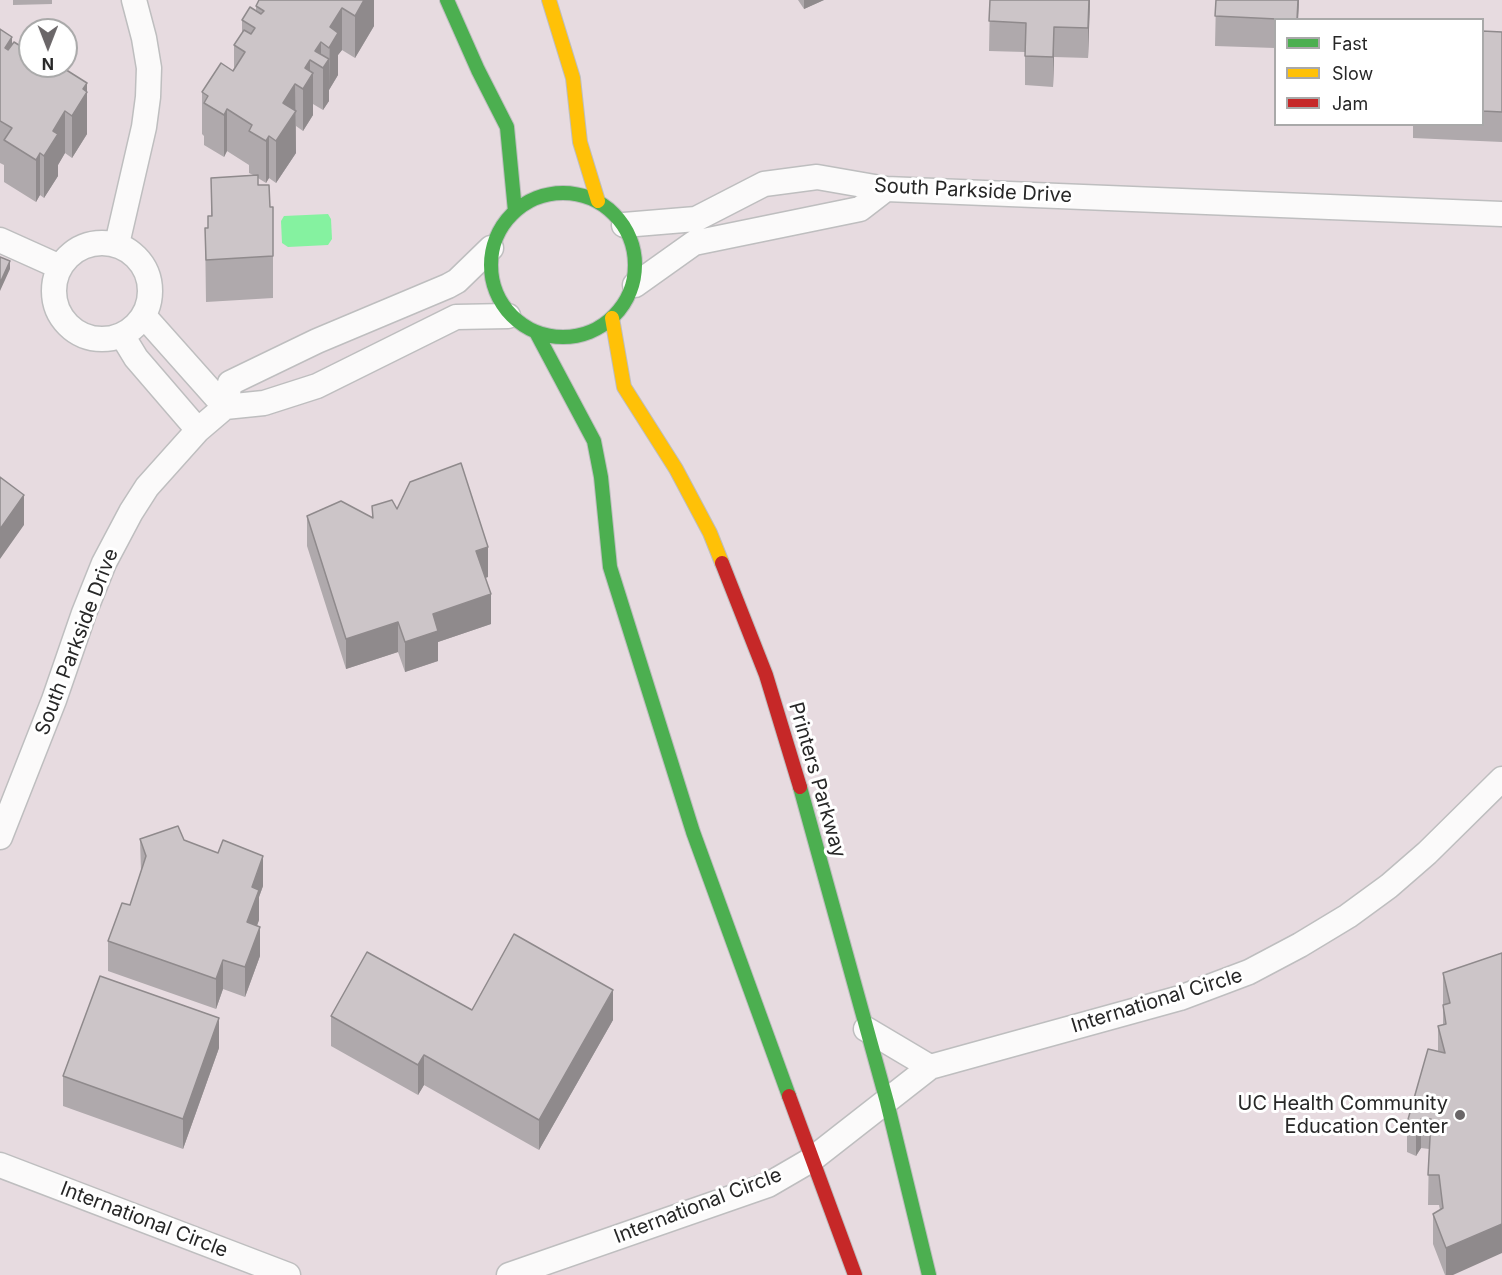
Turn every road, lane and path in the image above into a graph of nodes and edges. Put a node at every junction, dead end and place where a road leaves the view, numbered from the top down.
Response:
1 (134, 0) edge
2 (447, 0) edge
3 (549, 0) edge
4 (886, 189) junction
5 (598, 201) junction
6 (516, 211) junction
7 (1502, 214) edge
8 (624, 225) junction
9 (0, 240) edge
10 (117, 244) junction
11 (491, 248) junction
12 (60, 267) junction
13 (635, 285) junction
14 (144, 316) junction
15 (508, 316) junction
16 (612, 318) junction
17 (537, 334) junction
18 (122, 335) junction
19 (225, 406) junction
20 (198, 430) junction
21 (1502, 779) edge
22 (0, 837) edge
23 (866, 1029) junction
24 (930, 1067) junction
25 (887, 1102) junction
26 (811, 1160) junction
27 (0, 1165) edge
28 (288, 1275) edge
29 (509, 1275) edge
30 (855, 1275) edge
31 (929, 1275) edge

1 - 10 street
2 - 6 main road
3 - 5 main road
4 - 7 street, South Parkside Drive
4 - 8 street, South Parkside Drive
4 - 13 street
5 - 6 main road, South Parkside Drive
5 - 8 main road, South Parkside Drive
6 - 11 main road, South Parkside Drive
8 - 13 main road
9 - 12 street
10 - 12 street
10 - 14 street
11 - 15 main road, South Parkside Drive
11 - 19 street, South Parkside Drive
12 - 18 street
13 - 16 main road
14 - 18 street
14 - 19 street
15 - 17 main road
15 - 19 street
16 - 17 main road
16 - 23 main road, Printers Parkway
17 - 26 main road
18 - 20 street
19 - 20 street, South Parkside Drive
20 - 22 street, South Parkside Drive
21 - 24 street, International Circle
23 - 24 street
23 - 25 main road, Printers Parkway
24 - 25 street, International Circle
25 - 26 street, International Circle
25 - 31 main road, Printers Parkway
26 - 29 street, International Circle
26 - 30 main road
27 - 28 street, International Circle

